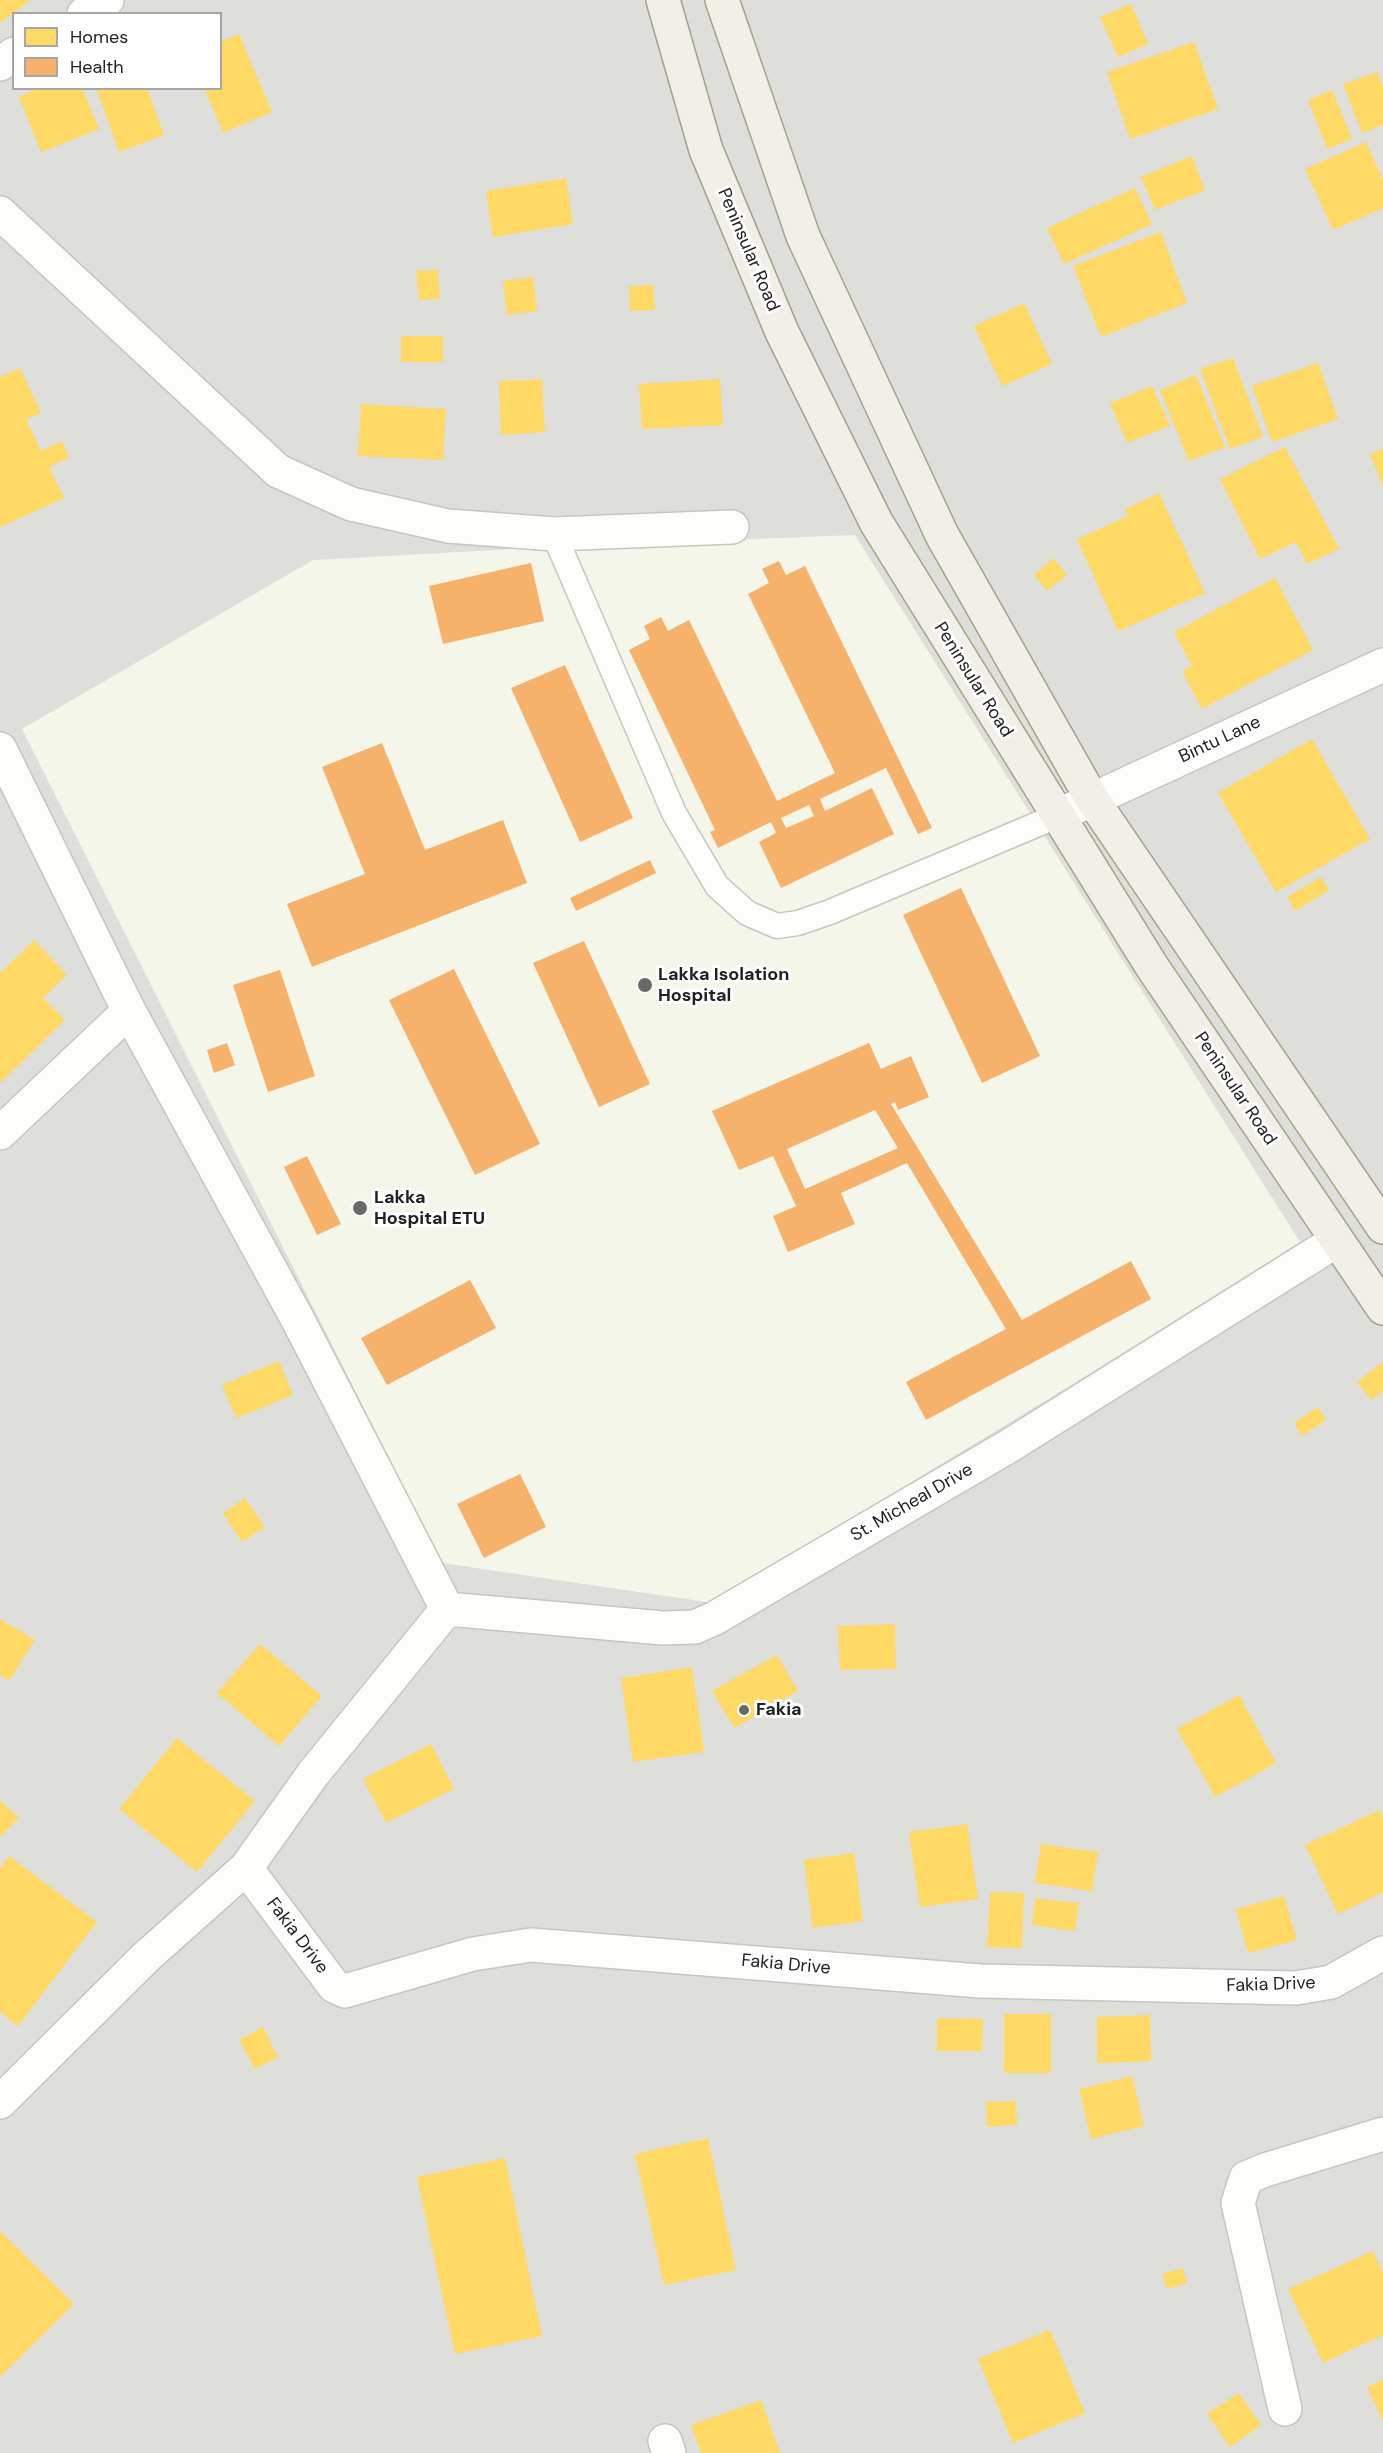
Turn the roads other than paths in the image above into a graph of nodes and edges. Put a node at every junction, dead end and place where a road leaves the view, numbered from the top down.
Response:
1 (107, 0) edge
2 (663, 0) edge
3 (722, 0) edge
4 (87, 12) edge
5 (0, 213) edge
6 (732, 527) dead end
7 (554, 534) junction
8 (1383, 664) edge
9 (0, 749) edge
10 (1092, 799) junction
11 (1057, 816) junction
12 (129, 1011) junction
13 (0, 1133) edge
14 (1383, 1227) edge
15 (1336, 1240) junction
16 (1383, 1308) edge
17 (447, 1609) junction
18 (246, 1868) junction
19 (1383, 1953) edge
20 (4, 2089) edge
21 (1383, 2134) edge
22 (1286, 2409) dead end

1 - 4 street
2 - 11 main road, Peninsular Road
3 - 10 main road
5 - 7 street
6 - 7 street
7 - 11 lane
8 - 10 street, Bintu Lane
9 - 12 street
10 - 11 street, Bintu Lane
10 - 14 main road
11 - 15 main road, Peninsular Road
12 - 13 street
12 - 17 street
15 - 16 main road, Peninsular Road
15 - 17 street, St. Micheal Drive
17 - 18 street
18 - 19 street, Fakia Drive
18 - 20 street
21 - 22 street

